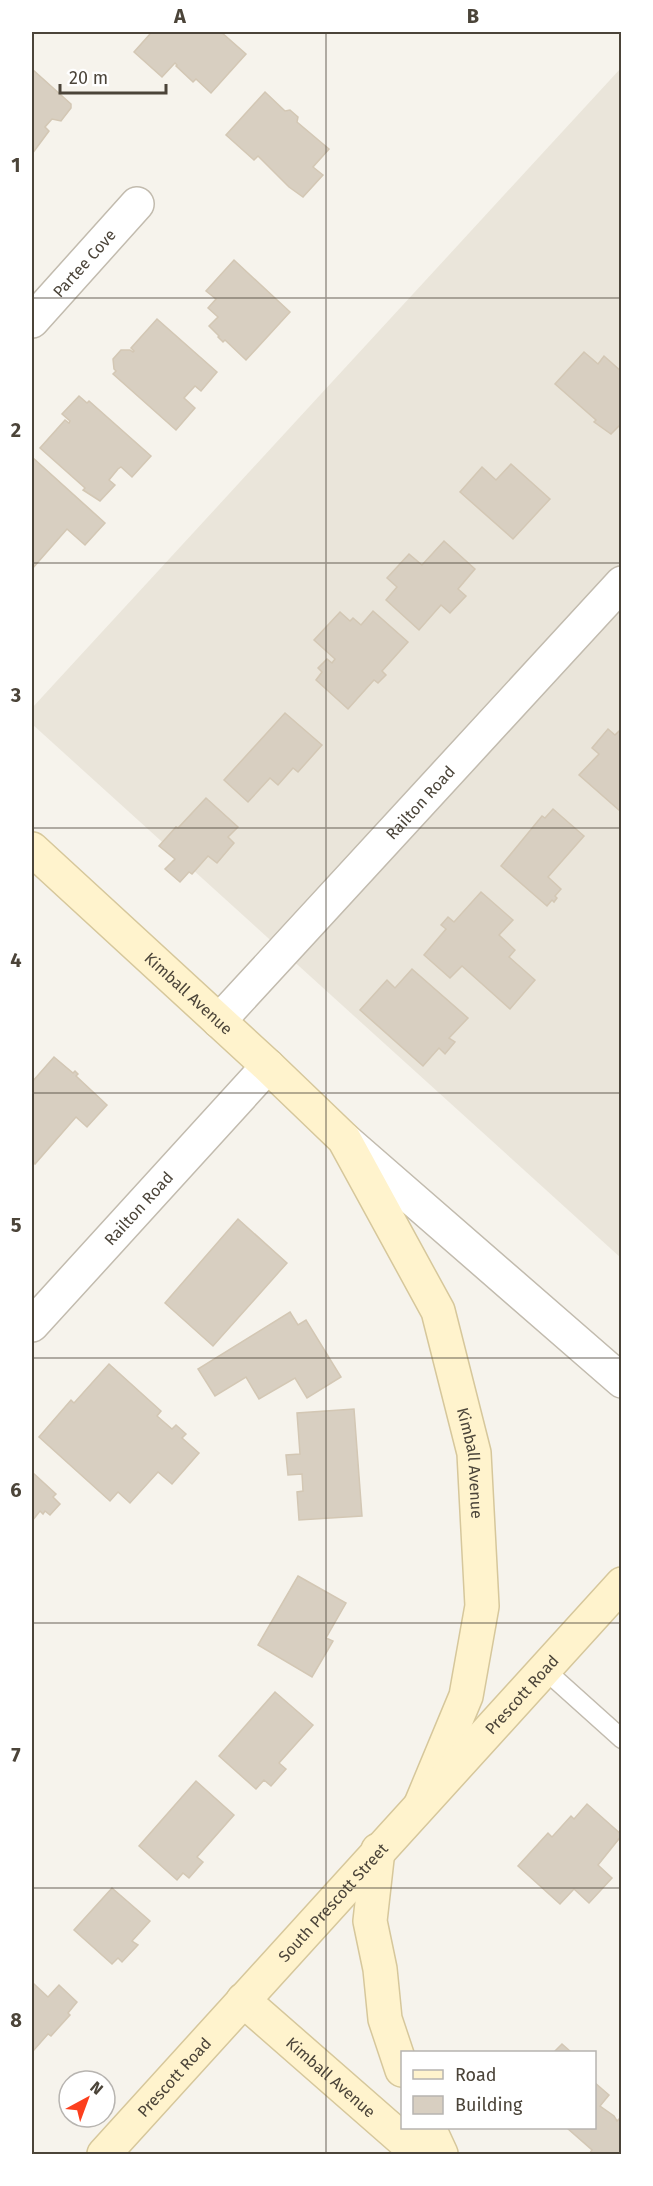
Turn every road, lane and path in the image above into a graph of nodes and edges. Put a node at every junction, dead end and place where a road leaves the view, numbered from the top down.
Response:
1 (137, 204) dead end
2 (32, 321) edge
3 (621, 583) edge
4 (32, 849) edge
5 (219, 1021) junction
6 (268, 1066) junction
7 (344, 1139) junction
8 (32, 1325) edge
9 (621, 1381) edge
10 (621, 1584) edge
11 (544, 1669) junction
12 (621, 1739) edge
13 (421, 1804) junction
14 (378, 1850) junction
15 (243, 2000) junction
16 (401, 2067) edge
17 (430, 2129) edge
18 (104, 2154) edge
19 (419, 2154) edge
20 (441, 2154) edge

1 - 2 street, Partee Cove
3 - 5 street, Railton Road
4 - 5 main road, Kimball Avenue
5 - 6 main road, Kimball Avenue
6 - 7 main road, Kimball Avenue
6 - 8 street, Railton Road
7 - 9 street, Kimball Avenue
7 - 13 main road, Kimball Avenue
10 - 11 main road, Prescott Road
11 - 12 lane
11 - 13 main road, Prescott Road
13 - 14 main road, South Prescott Street
14 - 15 main road, South Prescott Street
14 - 16 main road
15 - 18 main road, Prescott Road
15 - 19 main road, Kimball Avenue
17 - 20 main road

